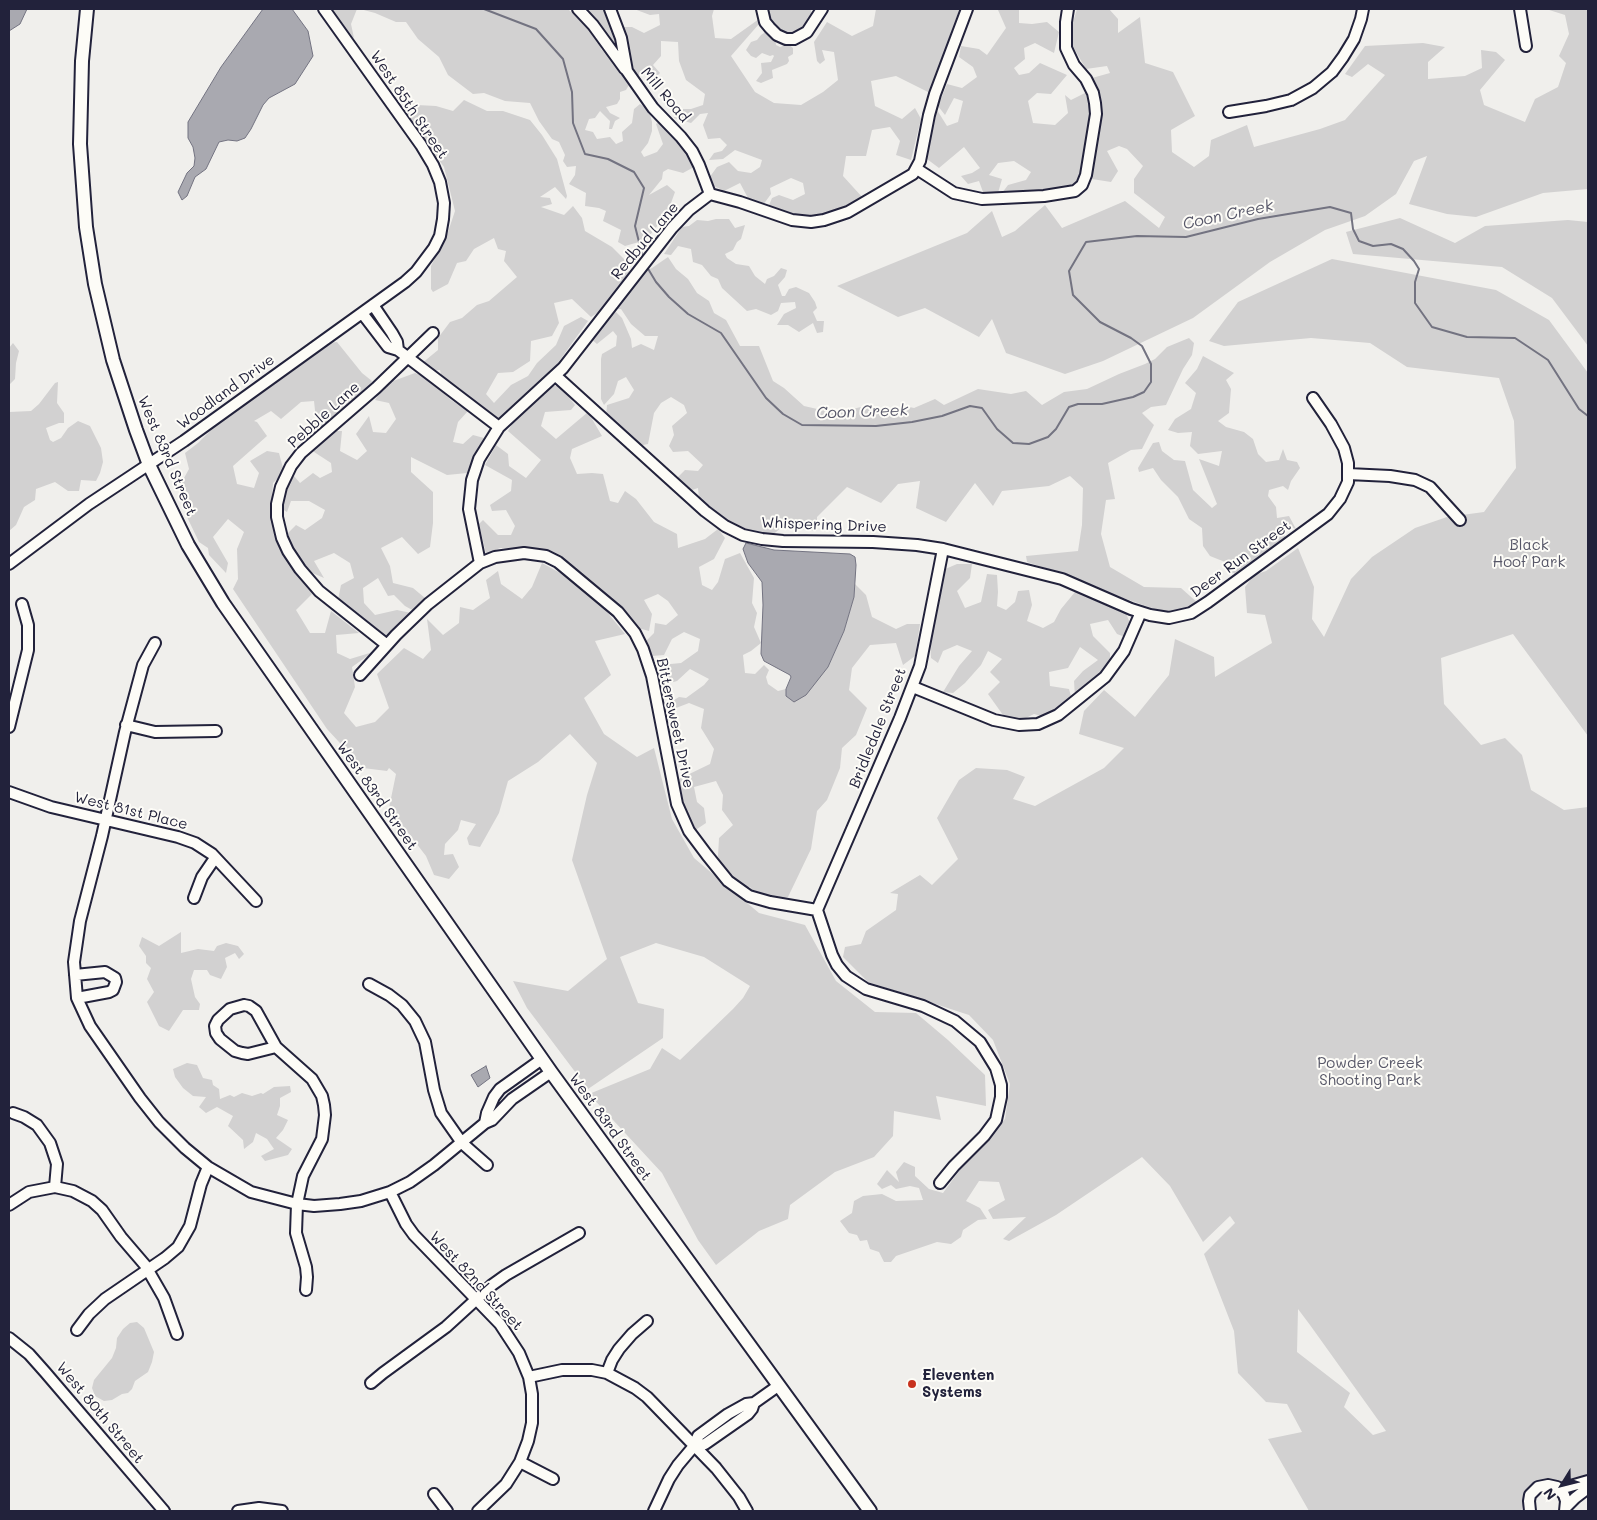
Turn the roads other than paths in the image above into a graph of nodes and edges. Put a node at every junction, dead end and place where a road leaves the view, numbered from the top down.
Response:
1 (87, 9) edge
2 (324, 9) edge
3 (578, 9) edge
4 (610, 9) edge
5 (762, 9) edge
6 (822, 9) edge
7 (966, 9) edge
8 (1068, 9) edge
9 (1363, 9) edge
10 (1520, 9) edge
11 (1526, 46) dead end
12 (627, 71) junction
13 (1229, 112) dead end
14 (917, 169) junction
15 (710, 194) junction
16 (373, 305) junction
17 (362, 313) junction
18 (433, 333) dead end
19 (398, 350) junction
20 (406, 358) junction
21 (556, 376) junction
22 (1313, 398) dead end
23 (499, 427) junction
24 (150, 465) junction
25 (1348, 474) junction
26 (1460, 520) dead end
27 (943, 549) junction
28 (480, 563) junction
29 (9, 564) edge
30 (22, 604) dead end
31 (1141, 612) junction
32 (155, 643) dead end
33 (387, 646) junction
34 (360, 675) dead end
35 (913, 687) junction
36 (126, 725) junction
37 (9, 727) edge
38 (216, 731) dead end
39 (9, 792) edge
40 (106, 820) junction
41 (215, 858) junction
42 (194, 898) dead end
43 (256, 901) dead end
44 (817, 910) junction
45 (75, 975) junction
46 (369, 984) dead end
47 (77, 998) junction
48 (276, 1047) junction
49 (542, 1059) junction
50 (551, 1072) junction
51 (13, 1113) dead end
52 (485, 1122) junction
53 (462, 1143) junction
54 (487, 1165) dead end
55 (208, 1168) junction
56 (940, 1183) dead end
57 (55, 1187) junction
58 (390, 1192) junction
59 (297, 1204) junction
60 (9, 1205) edge
61 (578, 1232) dead end
62 (148, 1270) junction
63 (306, 1290) dead end
64 (476, 1300) junction
65 (647, 1321) dead end
66 (77, 1330) dead end
67 (177, 1334) dead end
68 (9, 1338) edge
69 (607, 1373) junction
70 (529, 1377) junction
71 (371, 1383) dead end
72 (778, 1386) junction
73 (694, 1446) junction
74 (520, 1462) junction
75 (553, 1479) dead end
76 (1588, 1481) edge
77 (1588, 1488) edge
78 (1560, 1489) junction
79 (434, 1494) dead end
80 (1566, 1509) edge
81 (1528, 1510) edge
82 (164, 1511) edge
83 (238, 1511) edge
84 (282, 1511) edge
85 (447, 1511) edge
86 (478, 1511) edge
87 (654, 1511) edge
88 (747, 1511) edge
89 (870, 1511) edge

1 - 24 main road, West 83rd Street
2 - 16 street, West 85th Street
3 - 12 street
4 - 12 street, Mill Road
5 - 6 street
7 - 14 street
8 - 14 street
9 - 13 street
10 - 11 street
12 - 15 street, Mill Road
14 - 15 street
15 - 21 street, Redbud Lane
16 - 17 street, West 85th Street
16 - 19 street
17 - 19 street
17 - 24 street, Woodland Drive
18 - 20 street, Pebble Lane
19 - 20 street
20 - 23 street
20 - 33 street, Pebble Lane
21 - 23 street, Redbud Lane
21 - 27 street, Whispering Drive
22 - 25 street, Deer Run Street
23 - 28 street, Redbud Lane
24 - 29 street, Woodland Drive
24 - 49 main road, West 83rd Street
25 - 26 street
25 - 31 street, Deer Run Street
27 - 31 street, Whispering Drive
27 - 35 street, Bridledale Street
28 - 33 street, Bittersweet Drive
28 - 44 street, Bittersweet Drive
30 - 37 street
31 - 35 street
32 - 36 street
33 - 34 street, Bittersweet Drive
35 - 44 street, Bridledale Street
36 - 38 street
36 - 40 street
39 - 40 street, West 81st Place
40 - 41 street, West 81st Place
40 - 45 street
41 - 42 street
41 - 43 street, West 81st Place
44 - 56 street
45 - 47 street
45 - 47 street
46 - 53 street
47 - 55 street
48 - 48 street
48 - 59 street
49 - 50 main road, West 83rd Street
49 - 52 street
50 - 52 street
50 - 72 main road, West 83rd Street
51 - 57 street
52 - 53 street
53 - 54 street
53 - 58 street
55 - 59 street
55 - 62 street
57 - 60 street
57 - 62 street
58 - 59 street
58 - 64 street, West 82nd Street
59 - 63 street
61 - 64 street
62 - 66 street
62 - 67 street
64 - 70 street, West 82nd Street
64 - 71 street
65 - 69 street
68 - 82 street, West 80th Street
69 - 70 street
69 - 73 street
70 - 74 street, West 82nd Street
72 - 73 street
72 - 89 main road, West 83rd Street
73 - 87 street
73 - 88 street
74 - 75 street
74 - 86 street, West 82nd Street
76 - 78 street
77 - 80 street
78 - 80 street
78 - 81 street
79 - 85 street
83 - 84 street

